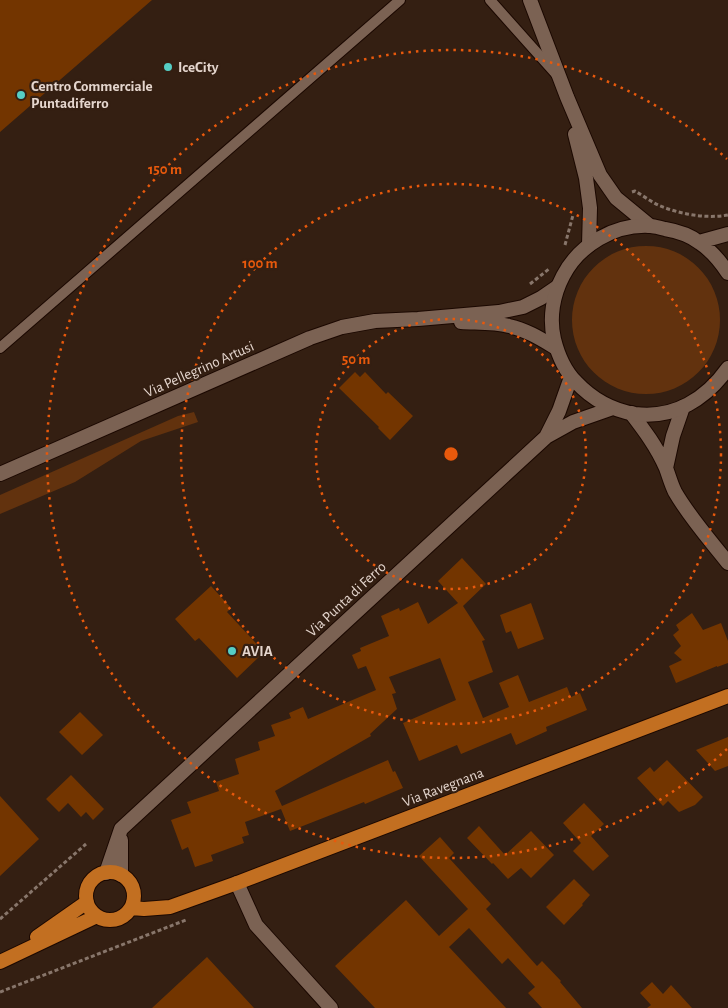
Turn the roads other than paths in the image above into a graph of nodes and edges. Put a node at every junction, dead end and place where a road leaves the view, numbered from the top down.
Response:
1 (400, 0) edge
2 (490, 0) edge
3 (530, 0) edge
4 (559, 77) junction
5 (566, 97) junction
6 (650, 226) junction
7 (728, 234) edge
8 (699, 242) junction
9 (588, 245) junction
10 (728, 273) edge
11 (557, 288) junction
12 (418, 319) junction
13 (0, 348) edge
14 (556, 348) junction
15 (728, 368) edge
16 (570, 377) junction
17 (683, 407) junction
18 (613, 408) junction
19 (631, 413) junction
20 (546, 437) junction
21 (666, 468) junction
22 (0, 474) edge
23 (728, 563) edge
24 (728, 696) edge
25 (121, 829) junction
26 (106, 872) junction
27 (121, 875) junction
28 (237, 883) junction
29 (87, 902) junction
30 (133, 902) junction
31 (97, 916) junction
32 (3, 961) edge
33 (331, 1008) edge

1 - 13 lane
2 - 4 lane
3 - 4 street
4 - 5 street
5 - 6 street
5 - 9 street
6 - 8 street
6 - 9 street
7 - 8 street
8 - 10 street
9 - 11 street
11 - 12 street
11 - 14 street
12 - 14 street
12 - 22 street, Via Pellegrino Artusi
14 - 16 street
15 - 17 street
16 - 18 street
16 - 20 street, Via Punta di Ferro
17 - 19 street
17 - 21 street
18 - 19 street
18 - 20 street
19 - 21 street
20 - 25 street, Via Punta di Ferro
21 - 23 street
24 - 28 main road, Via Ravegnana
25 - 26 street, Via Punta di Ferro
25 - 27 street
26 - 27 main road
26 - 29 main road
27 - 30 main road
28 - 30 main road, Via Ravegnana
28 - 33 street
29 - 31 main road
29 - 32 main road
30 - 31 main road
31 - 32 main road

